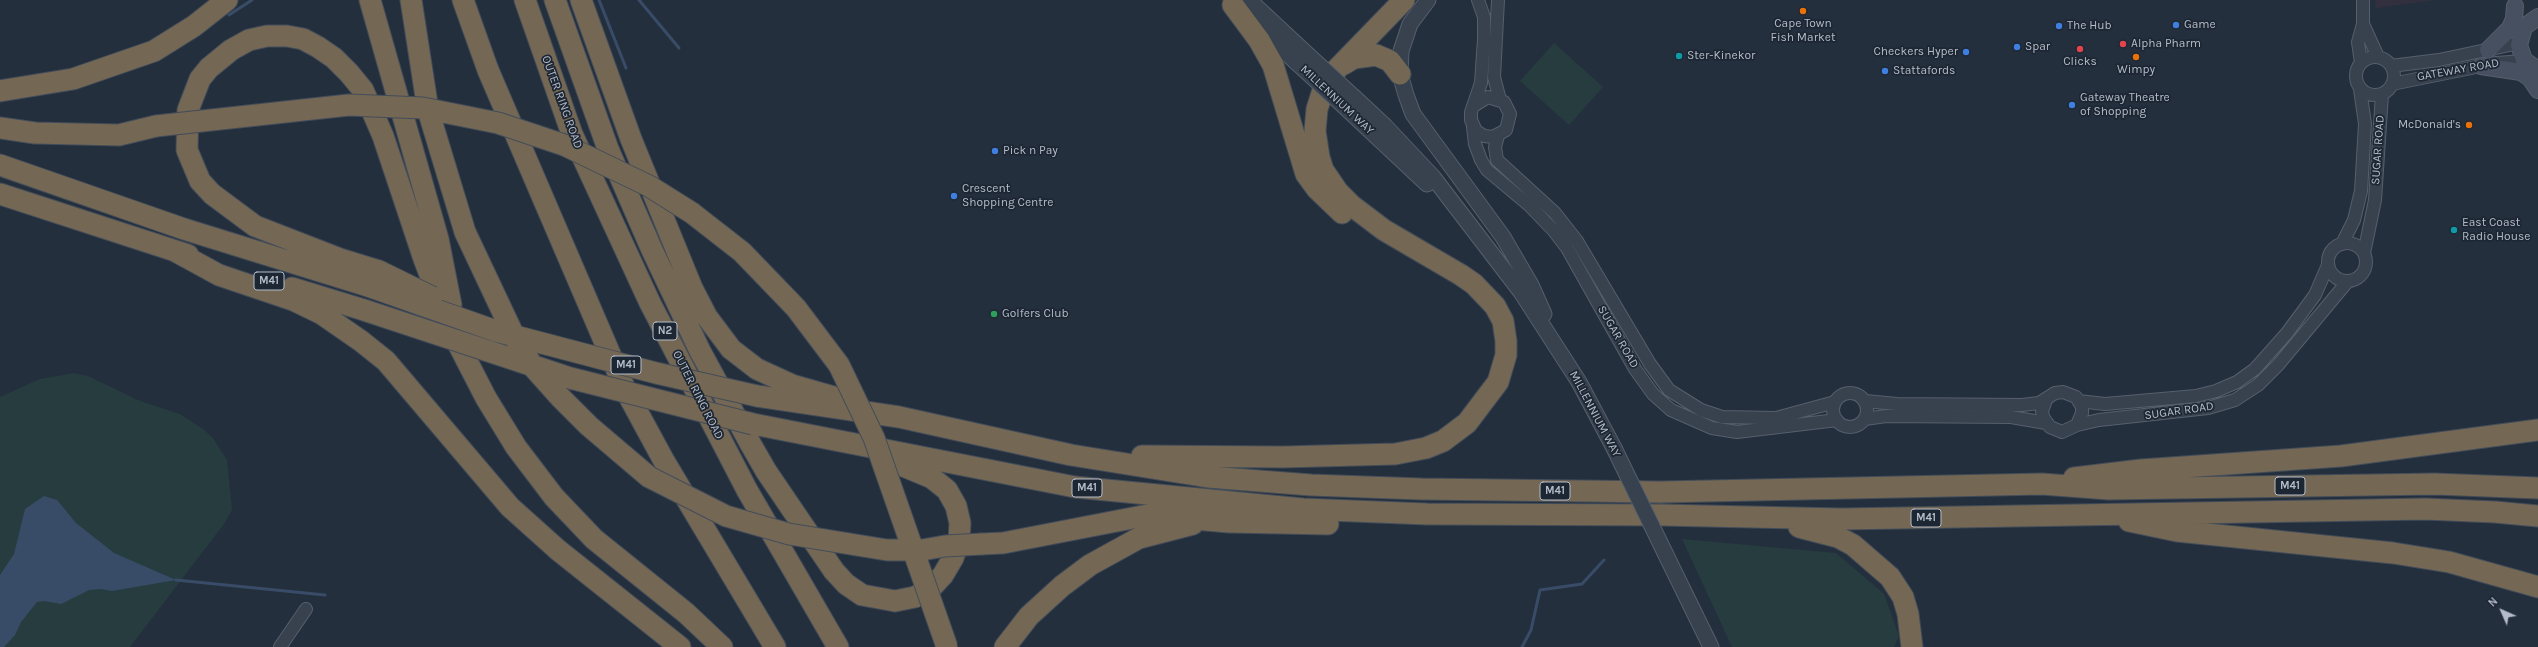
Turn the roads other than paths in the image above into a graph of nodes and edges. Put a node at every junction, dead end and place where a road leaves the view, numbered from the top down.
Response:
1 (227, 0) edge
2 (370, 0) edge
3 (411, 0) edge
4 (463, 0) edge
5 (524, 0) edge
6 (555, 0) edge
7 (581, 0) edge
8 (1404, 0) edge
9 (1428, 0) edge
10 (1478, 0) edge
11 (1498, 0) edge
12 (2362, 0) edge
13 (1236, 2) edge
14 (2514, 3) edge
15 (2538, 17) edge
16 (2363, 24) junction
17 (2521, 37) junction
18 (2488, 50) junction
19 (2378, 57) junction
20 (2361, 63) junction
21 (2391, 66) junction
22 (2481, 66) junction
23 (2535, 68) edge
24 (1337, 69) junction
25 (1400, 74) junction
26 (2392, 84) junction
27 (2360, 89) junction
28 (2538, 90) edge
29 (0, 91) edge
30 (2382, 94) junction
31 (1500, 100) junction
32 (1475, 105) junction
33 (1473, 127) junction
34 (0, 128) edge
35 (1498, 136) junction
36 (0, 165) edge
37 (0, 194) edge
38 (1384, 230) junction
39 (2342, 244) junction
40 (175, 251) junction
41 (2364, 253) junction
42 (2328, 265) junction
43 (373, 279) junction
44 (2348, 281) junction
45 (452, 332) junction
46 (1563, 355) junction
47 (2046, 400) junction
48 (1865, 401) junction
49 (2079, 401) junction
50 (1835, 402) junction
51 (899, 417) junction
52 (2538, 417) edge
53 (1865, 419) junction
54 (1837, 420) junction
55 (2046, 423) junction
56 (753, 424) junction
57 (2077, 425) junction
58 (2538, 430) edge
59 (2455, 440) junction
60 (1071, 455) junction
61 (2042, 484) junction
62 (2538, 488) edge
63 (2101, 513) junction
64 (1427, 514) junction
65 (2538, 516) edge
66 (1752, 517) junction
67 (1211, 521) junction
68 (2538, 587) edge
69 (306, 609) dead end
70 (280, 647) edge
71 (680, 647) edge
72 (722, 647) edge
73 (775, 647) edge
74 (838, 647) edge
75 (947, 647) edge
76 (1005, 647) edge
77 (1711, 647) edge
78 (1912, 647) edge

1 - 29 highway
2 - 45 highway
3 - 67 highway, bridge
4 - 73 highway
5 - 74 highway, OUTER RING ROAD / N2
6 - 56 highway
7 - 51 highway
8 - 24 highway
9 - 25 street
10 - 32 street
11 - 31 street
12 - 16 street
13 - 38 highway
13 - 46 street, MILLENNIUM WAY, bridge
14 - 17 main road
14 - 18 main road
15 - 17 main road
16 - 19 street
16 - 20 street
17 - 18 street, GATEWAY ROAD
17 - 23 main road
18 - 21 street, GATEWAY ROAD
19 - 20 street
19 - 21 street
20 - 27 street
21 - 26 street
22 - 23 street, GATEWAY ROAD
22 - 26 street, GATEWAY ROAD
22 - 28 main road
24 - 25 highway
24 - 38 highway
25 - 46 street
26 - 30 street
27 - 30 street
27 - 39 street, SUGAR ROAD
30 - 41 street, SUGAR ROAD
31 - 32 street
31 - 35 street
32 - 33 street
33 - 35 street
33 - 54 street, SUGAR ROAD
34 - 75 highway, bridge
35 - 50 street, SUGAR ROAD
36 - 43 highway, M41
37 - 40 highway, M41
38 - 60 highway
39 - 41 street
39 - 42 street
40 - 56 highway, M41, bridge
40 - 71 highway
41 - 44 street
42 - 44 street
42 - 49 street, SUGAR ROAD
43 - 45 highway
43 - 51 highway, M41, bridge
44 - 57 street, SUGAR ROAD
45 - 72 highway
46 - 77 street, MILLENNIUM WAY, bridge
47 - 48 street
47 - 49 street
47 - 55 street
48 - 50 street
48 - 53 street
49 - 57 street
50 - 54 street
51 - 60 highway, M41
52 - 59 highway
53 - 54 street
53 - 55 street
55 - 57 street
56 - 64 highway, M41
58 - 59 highway
59 - 61 highway
60 - 61 highway, M41
61 - 62 highway, M41
63 - 65 highway, M41
63 - 66 highway, M41
63 - 68 highway
64 - 66 highway, M41
64 - 67 highway
66 - 78 highway
67 - 76 highway
69 - 70 street

